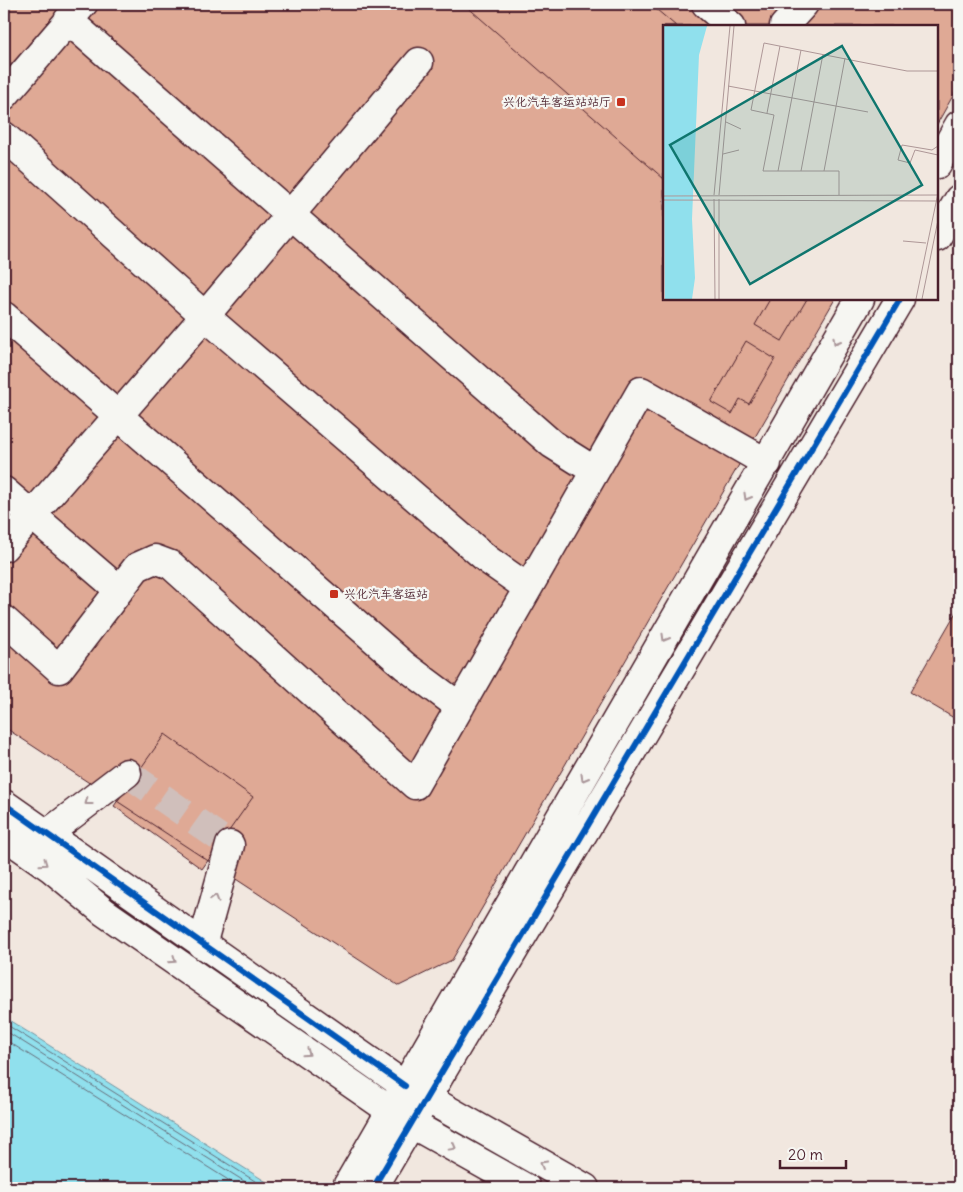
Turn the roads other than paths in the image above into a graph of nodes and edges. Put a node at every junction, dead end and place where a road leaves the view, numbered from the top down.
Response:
1 (706, 4) edge
2 (804, 4) edge
3 (76, 12) edge
4 (730, 25) edge
5 (785, 25) edge
6 (419, 62) dead end
7 (4, 96) edge
8 (959, 125) edge
9 (4, 136) edge
10 (938, 162) edge
11 (959, 199) edge
12 (290, 214) junction
13 (938, 235) edge
14 (859, 300) edge
15 (899, 300) edge
16 (4, 316) edge
17 (205, 316) junction
18 (118, 416) junction
19 (767, 463) junction
20 (595, 471) junction
21 (4, 491) edge
22 (32, 515) junction
23 (4, 547) edge
24 (528, 588) junction
25 (119, 590) junction
26 (4, 620) edge
27 (460, 707) junction
28 (127, 773) dead end
29 (4, 804) edge
30 (4, 834) edge
31 (47, 834) junction
32 (230, 845) dead end
33 (202, 945) junction
34 (415, 1092) junction
35 (400, 1117) junction
36 (346, 1188) edge
37 (373, 1188) edge
38 (526, 1188) edge
39 (585, 1188) edge

1 - 4 street
2 - 5 street
3 - 7 street
3 - 12 street
6 - 12 street
8 - 10 street
9 - 17 street
11 - 13 street
12 - 17 street
12 - 20 street
14 -> 19 street
15 - 34 street
16 - 18 street
17 - 18 street
17 - 24 street
18 - 22 street
18 - 27 street
19 - 20 street
19 -> 34 street
20 - 24 street
21 - 22 street
22 - 23 street
22 - 25 street
24 - 27 street
25 - 26 street
25 - 27 street
28 -> 31 street
29 - 31 street
30 -> 35 street
31 - 33 street
33 -> 32 street
33 - 34 street
34 - 35 street
39 -> 34 street
35 - 36 street
35 - 37 street
35 -> 38 street

